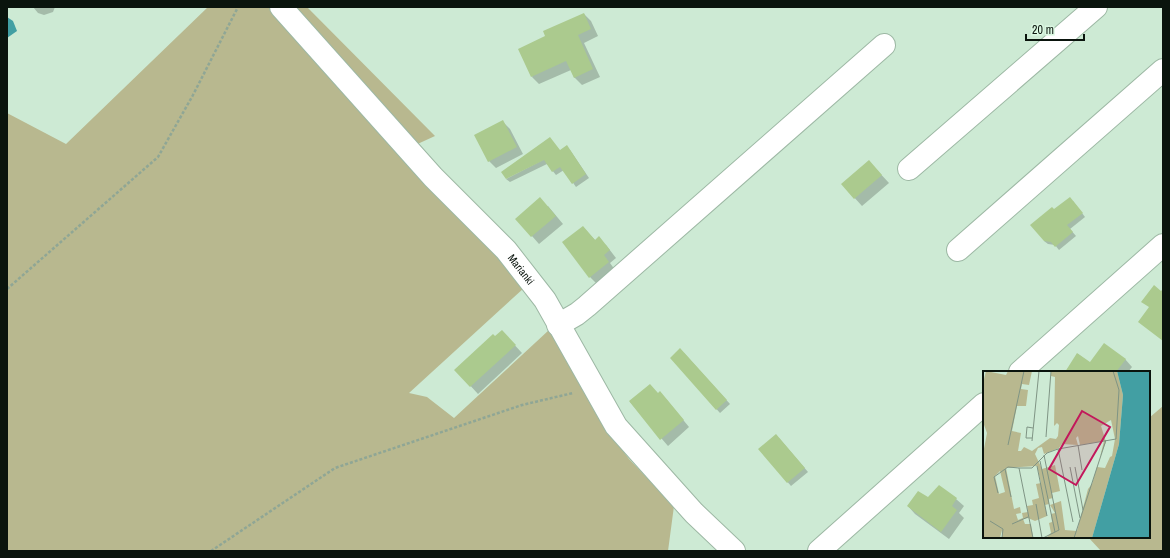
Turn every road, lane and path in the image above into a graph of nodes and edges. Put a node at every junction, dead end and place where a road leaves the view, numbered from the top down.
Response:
1 (238, 7) edge
2 (281, 7) edge
3 (1096, 7) edge
4 (884, 45) dead end
5 (1163, 70) edge
6 (909, 169) dead end
7 (1163, 245) edge
8 (958, 250) dead end
9 (7, 289) edge
10 (558, 325) junction
11 (1021, 371) edge
12 (593, 388) junction
13 (983, 405) edge
14 (211, 551) edge
15 (734, 551) edge
16 (819, 551) edge

1 - 9 path
2 - 10 street, Marianki
3 - 6 street
4 - 10 street
5 - 8 street
7 - 11 street
10 - 12 street, Marianki
12 - 14 path
12 - 15 street, Marianki
13 - 16 street

